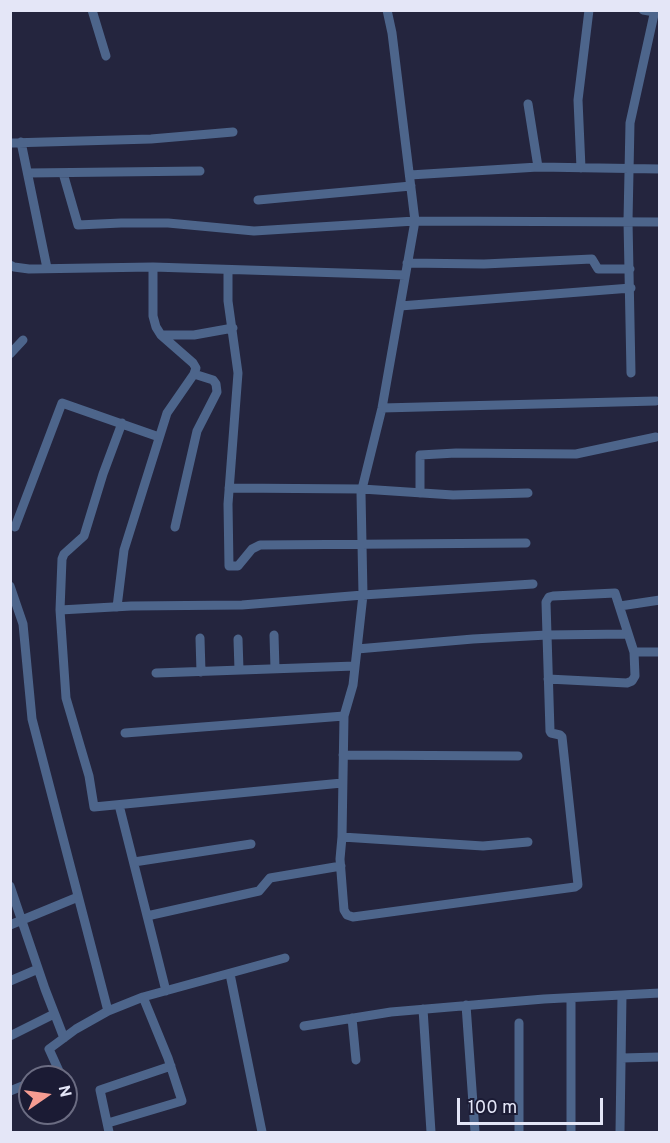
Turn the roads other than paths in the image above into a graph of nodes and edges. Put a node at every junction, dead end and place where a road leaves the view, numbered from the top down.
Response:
1 (92, 10) edge
2 (387, 10) edge
3 (589, 10) edge
4 (643, 10) edge
5 (655, 11) edge
6 (106, 56) dead end
7 (528, 104) dead end
8 (233, 132) dead end
9 (10, 142) edge
10 (21, 142) junction
11 (538, 167) junction
12 (581, 168) junction
13 (630, 168) junction
14 (660, 169) edge
15 (200, 171) dead end
16 (63, 172) junction
17 (28, 173) junction
18 (410, 175) junction
19 (411, 186) junction
20 (258, 200) dead end
21 (416, 221) junction
22 (628, 221) junction
23 (660, 222) edge
24 (407, 263) junction
25 (10, 265) edge
26 (153, 267) junction
27 (47, 268) junction
28 (630, 269) junction
29 (228, 270) junction
30 (405, 274) junction
31 (631, 288) junction
32 (400, 306) junction
33 (233, 328) junction
34 (162, 335) junction
35 (23, 340) dead end
36 (10, 354) edge
37 (631, 373) dead end
38 (194, 374) junction
39 (656, 401) dead end
40 (382, 408) junction
41 (122, 423) junction
42 (159, 437) junction
43 (656, 437) dead end
44 (229, 488) junction
45 (362, 489) junction
46 (420, 492) junction
47 (528, 493) dead end
48 (15, 527) dead end
49 (175, 527) dead end
50 (526, 543) dead end
51 (361, 544) junction
52 (533, 584) dead end
53 (10, 585) edge
54 (363, 595) junction
55 (660, 600) edge
56 (620, 606) junction
57 (117, 607) junction
58 (60, 610) junction
59 (627, 634) junction
60 (274, 635) dead end
61 (547, 635) junction
62 (200, 638) dead end
63 (238, 639) dead end
64 (357, 649) junction
65 (634, 652) junction
66 (660, 652) edge
67 (355, 666) junction
68 (275, 669) junction
69 (239, 670) junction
70 (201, 672) junction
71 (156, 673) dead end
72 (548, 679) junction
73 (344, 716) junction
74 (125, 733) dead end
75 (343, 755) junction
76 (518, 756) dead end
77 (342, 783) junction
78 (119, 805) junction
79 (342, 837) junction
80 (528, 842) dead end
81 (251, 844) dead end
82 (134, 862) junction
83 (341, 866) junction
84 (10, 886) edge
85 (78, 897) junction
86 (147, 916) junction
87 (21, 920) junction
88 (10, 925) edge
89 (285, 958) dead end
90 (38, 969) junction
91 (230, 974) junction
92 (10, 981) edge
93 (166, 991) junction
94 (660, 993) edge
95 (622, 995) junction
96 (143, 997) junction
97 (571, 998) junction
98 (466, 1005) junction
99 (423, 1009) junction
100 (108, 1011) junction
101 (54, 1014) junction
102 (352, 1018) junction
103 (519, 1023) dead end
104 (304, 1026) dead end
105 (10, 1036) edge
106 (64, 1038) junction
107 (660, 1057) edge
108 (622, 1058) junction
109 (356, 1060) dead end
110 (56, 1065) edge
111 (171, 1066) junction
112 (109, 1128) edge
113 (261, 1132) edge
114 (430, 1132) edge
115 (475, 1132) edge
116 (519, 1132) edge
117 (571, 1132) edge
118 (620, 1132) edge

1 - 6 street
2 - 18 street
3 - 12 street
4 - 5 street
5 - 13 street
7 - 11 street
8 - 10 street
9 - 10 street
10 - 17 street
11 - 12 street
11 - 18 street
12 - 13 street
13 - 14 street
13 - 22 street
15 - 16 street
16 - 17 street
16 - 21 street
17 - 27 street
18 - 19 street
19 - 20 street
19 - 21 street
21 - 22 street
21 - 24 street
22 - 23 street
22 - 28 street
24 - 28 street
24 - 30 street
25 - 27 street
26 - 27 street
26 - 29 street
26 - 34 street
28 - 31 street
29 - 30 street
29 - 33 street
30 - 32 street
31 - 32 street
31 - 37 street
32 - 40 street
33 - 34 street
33 - 44 street
34 - 38 street
35 - 36 street
38 - 42 street
38 - 49 street
39 - 40 street
40 - 45 street
41 - 42 street
41 - 48 street
41 - 58 street
42 - 57 street
43 - 46 street
44 - 45 street
44 - 51 street
45 - 46 street
45 - 51 street
46 - 47 street
50 - 51 street
51 - 54 street
52 - 54 street
53 - 85 street
54 - 57 street
54 - 64 street
55 - 56 street
56 - 59 street
56 - 61 street
57 - 58 street
58 - 78 street
59 - 61 street
59 - 65 street
60 - 68 street
61 - 64 street
61 - 72 street
62 - 70 street
63 - 69 street
64 - 67 street
65 - 66 street
65 - 72 street
67 - 68 street
67 - 73 street
68 - 69 street
69 - 70 street
70 - 71 street
72 - 83 street
73 - 74 street
73 - 75 street
75 - 76 street
75 - 77 street
77 - 78 street
77 - 79 street
78 - 82 street
79 - 80 street
79 - 83 street
81 - 82 street
82 - 86 street
83 - 86 street
84 - 87 street
85 - 87 street
85 - 100 street
86 - 93 street
87 - 88 street
87 - 90 street
89 - 91 street
90 - 92 street
90 - 101 street
91 - 93 street
91 - 113 street
93 - 96 street
94 - 95 street
95 - 97 street
95 - 108 street
96 - 100 street
96 - 111 street
97 - 98 street
97 - 117 street
98 - 99 street
98 - 115 street
99 - 102 street
99 - 114 street
100 - 106 street
101 - 105 street
101 - 106 street
102 - 104 street
102 - 109 street
103 - 116 street
106 - 110 street
107 - 108 street
108 - 118 street
111 - 112 street
111 - 112 street

